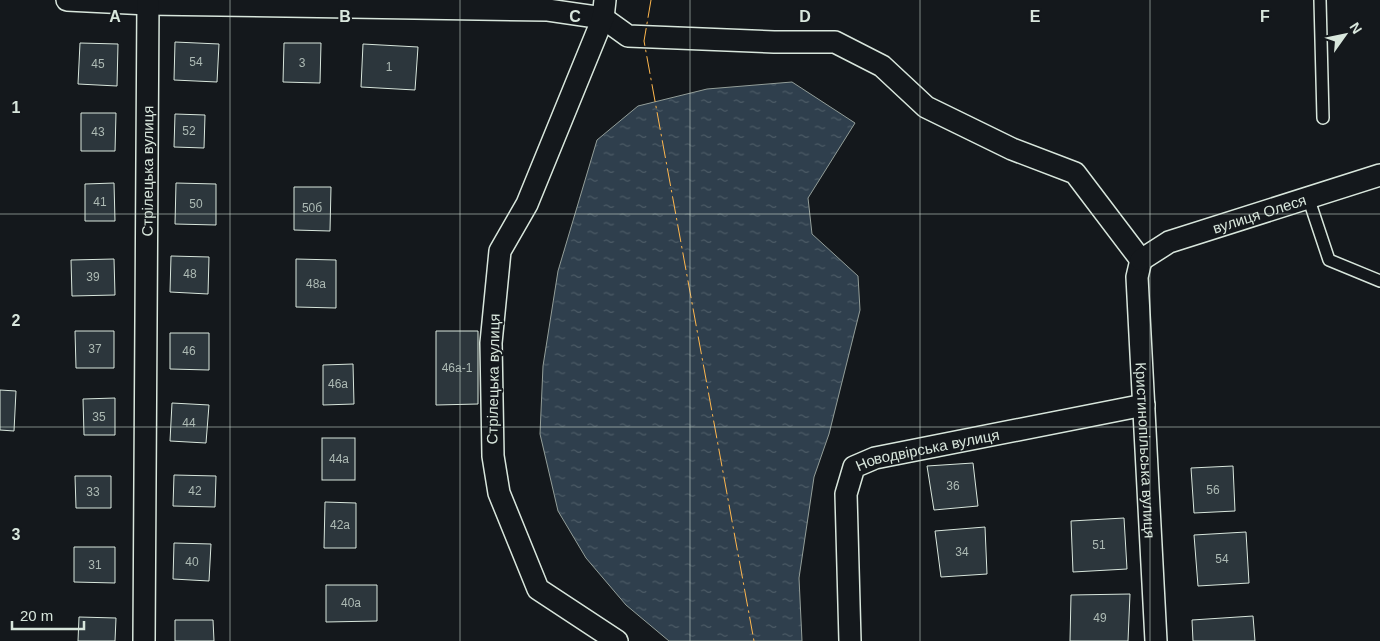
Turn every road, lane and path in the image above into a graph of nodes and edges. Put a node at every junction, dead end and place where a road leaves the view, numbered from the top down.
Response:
1 (67, 0) edge
2 (1320, 0) edge
3 (148, 2) edge
4 (604, 9) edge
5 (1323, 118) dead end
6 (1380, 175) edge
7 (1308, 197) junction
8 (1141, 260) junction
9 (1380, 281) edge
10 (1144, 405) junction
11 (144, 641) edge
12 (616, 641) edge
13 (850, 641) edge
14 (1156, 641) edge

1 - 3 street
2 - 5 lane
3 - 4 street
3 - 11 street, Стрілецька вулиця
4 - 8 street
4 - 12 street, Стрілецька вулиця
6 - 7 street, вулиця Олеся
7 - 8 street, вулиця Олеся
7 - 9 lane
8 - 10 street, Кристинопільська вулиця
10 - 13 street, Новодвірська вулиця
10 - 14 street, Кристинопільська вулиця

